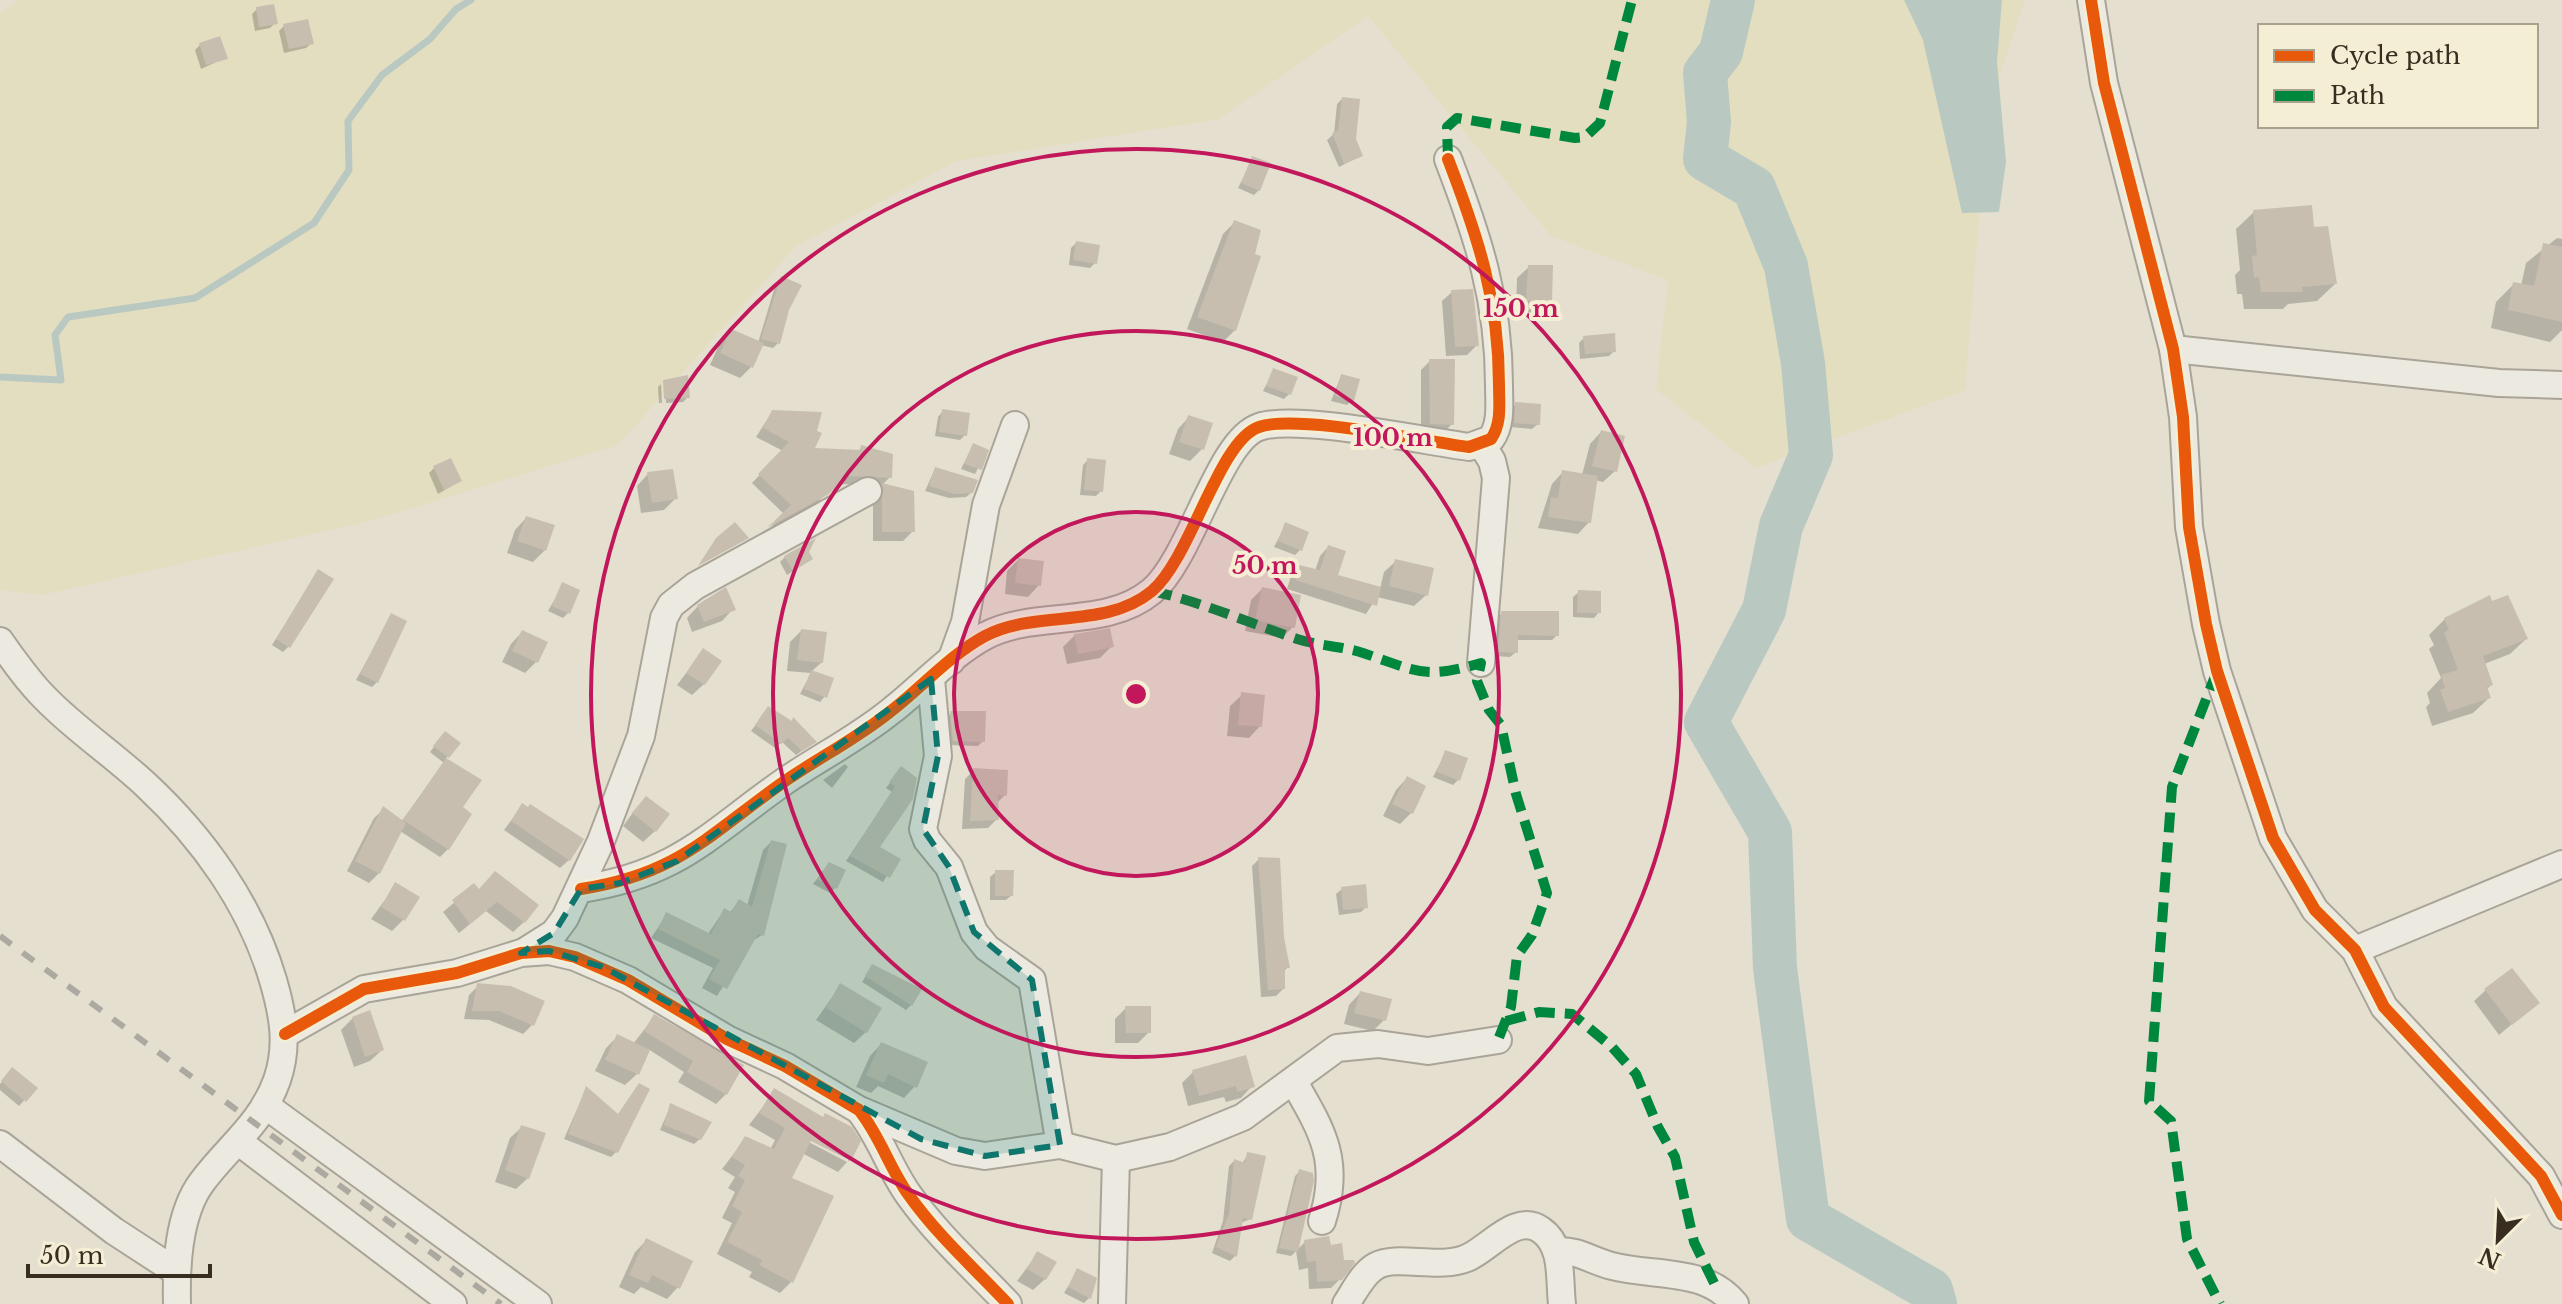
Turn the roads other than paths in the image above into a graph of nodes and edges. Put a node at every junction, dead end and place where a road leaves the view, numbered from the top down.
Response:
1 (2091, 0) edge
2 (1448, 159) dead end
3 (2173, 349) junction
4 (2562, 385) edge
5 (1015, 425) dead end
6 (1482, 445) junction
7 (868, 491) dead end
8 (0, 641) edge
9 (951, 661) junction
10 (1481, 663) dead end
11 (931, 679) junction
12 (2562, 864) edge
13 (581, 889) junction
14 (2355, 950) junction
15 (521, 953) junction
16 (285, 1034) junction
17 (1498, 1040) dead end
18 (1294, 1082) junction
19 (265, 1105) junction
20 (859, 1110) junction
21 (239, 1142) junction
22 (0, 1144) edge
23 (1060, 1145) junction
24 (1116, 1159) junction
25 (2562, 1215) edge
26 (1322, 1221) dead end
27 (1558, 1251) junction
28 (177, 1272) junction
29 (176, 1303) edge
30 (453, 1304) edge
31 (538, 1304) edge
32 (1008, 1304) edge
33 (1112, 1304) edge
34 (1346, 1304) edge
35 (1562, 1304) edge
36 (1735, 1304) edge

1 - 3 street
2 - 6 street
3 - 4 street
3 - 14 street
5 - 9 street
6 - 9 street
6 - 10 street
7 - 13 street
8 - 16 street
9 - 11 street
11 - 13 street
11 - 23 street
12 - 14 street
13 - 15 street
14 - 25 street
15 - 16 street
15 - 20 street
16 - 19 street
17 - 18 street
18 - 24 street
18 - 26 street
19 - 21 street
19 - 31 street
20 - 23 street
20 - 32 street
21 - 28 street
21 - 30 street
22 - 28 street
23 - 24 street
24 - 33 street
27 - 34 street
27 - 35 street
27 - 36 street
28 - 29 street

